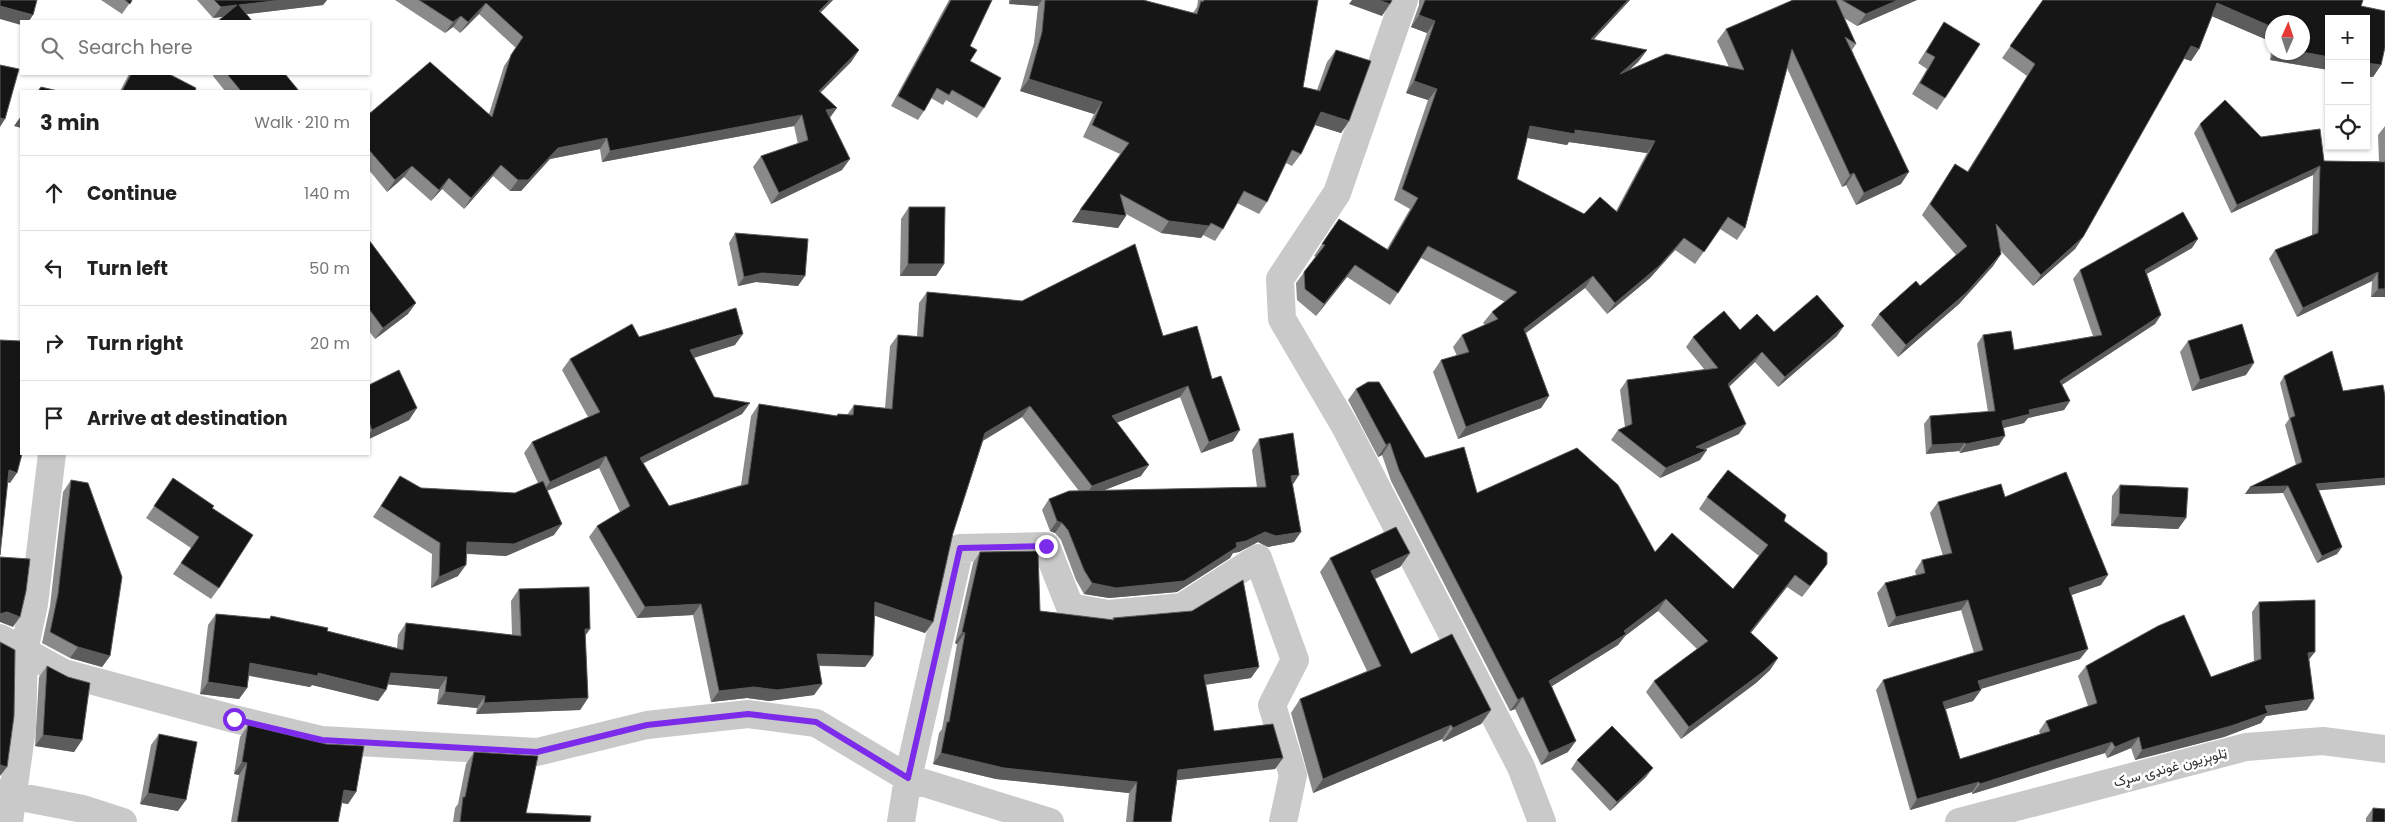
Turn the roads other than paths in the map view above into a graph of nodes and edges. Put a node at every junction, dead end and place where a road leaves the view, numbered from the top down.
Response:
1 (1404, 0) edge
2 (52, 455) edge
3 (0, 638) edge
4 (24, 651) junction
5 (2385, 748) edge
6 (908, 778) junction
7 (8, 804) edge
8 (123, 822) edge
9 (901, 822) edge
10 (1050, 822) edge
11 (1283, 822) edge
12 (1542, 822) edge
13 (1959, 822) edge

1 - 12 street
2 - 4 street
3 - 4 street
4 - 6 street
4 - 7 street
5 - 13 street, ټلوېزيون غونډۍ سړک
6 - 9 street
6 - 10 street
6 - 11 street
7 - 8 street

